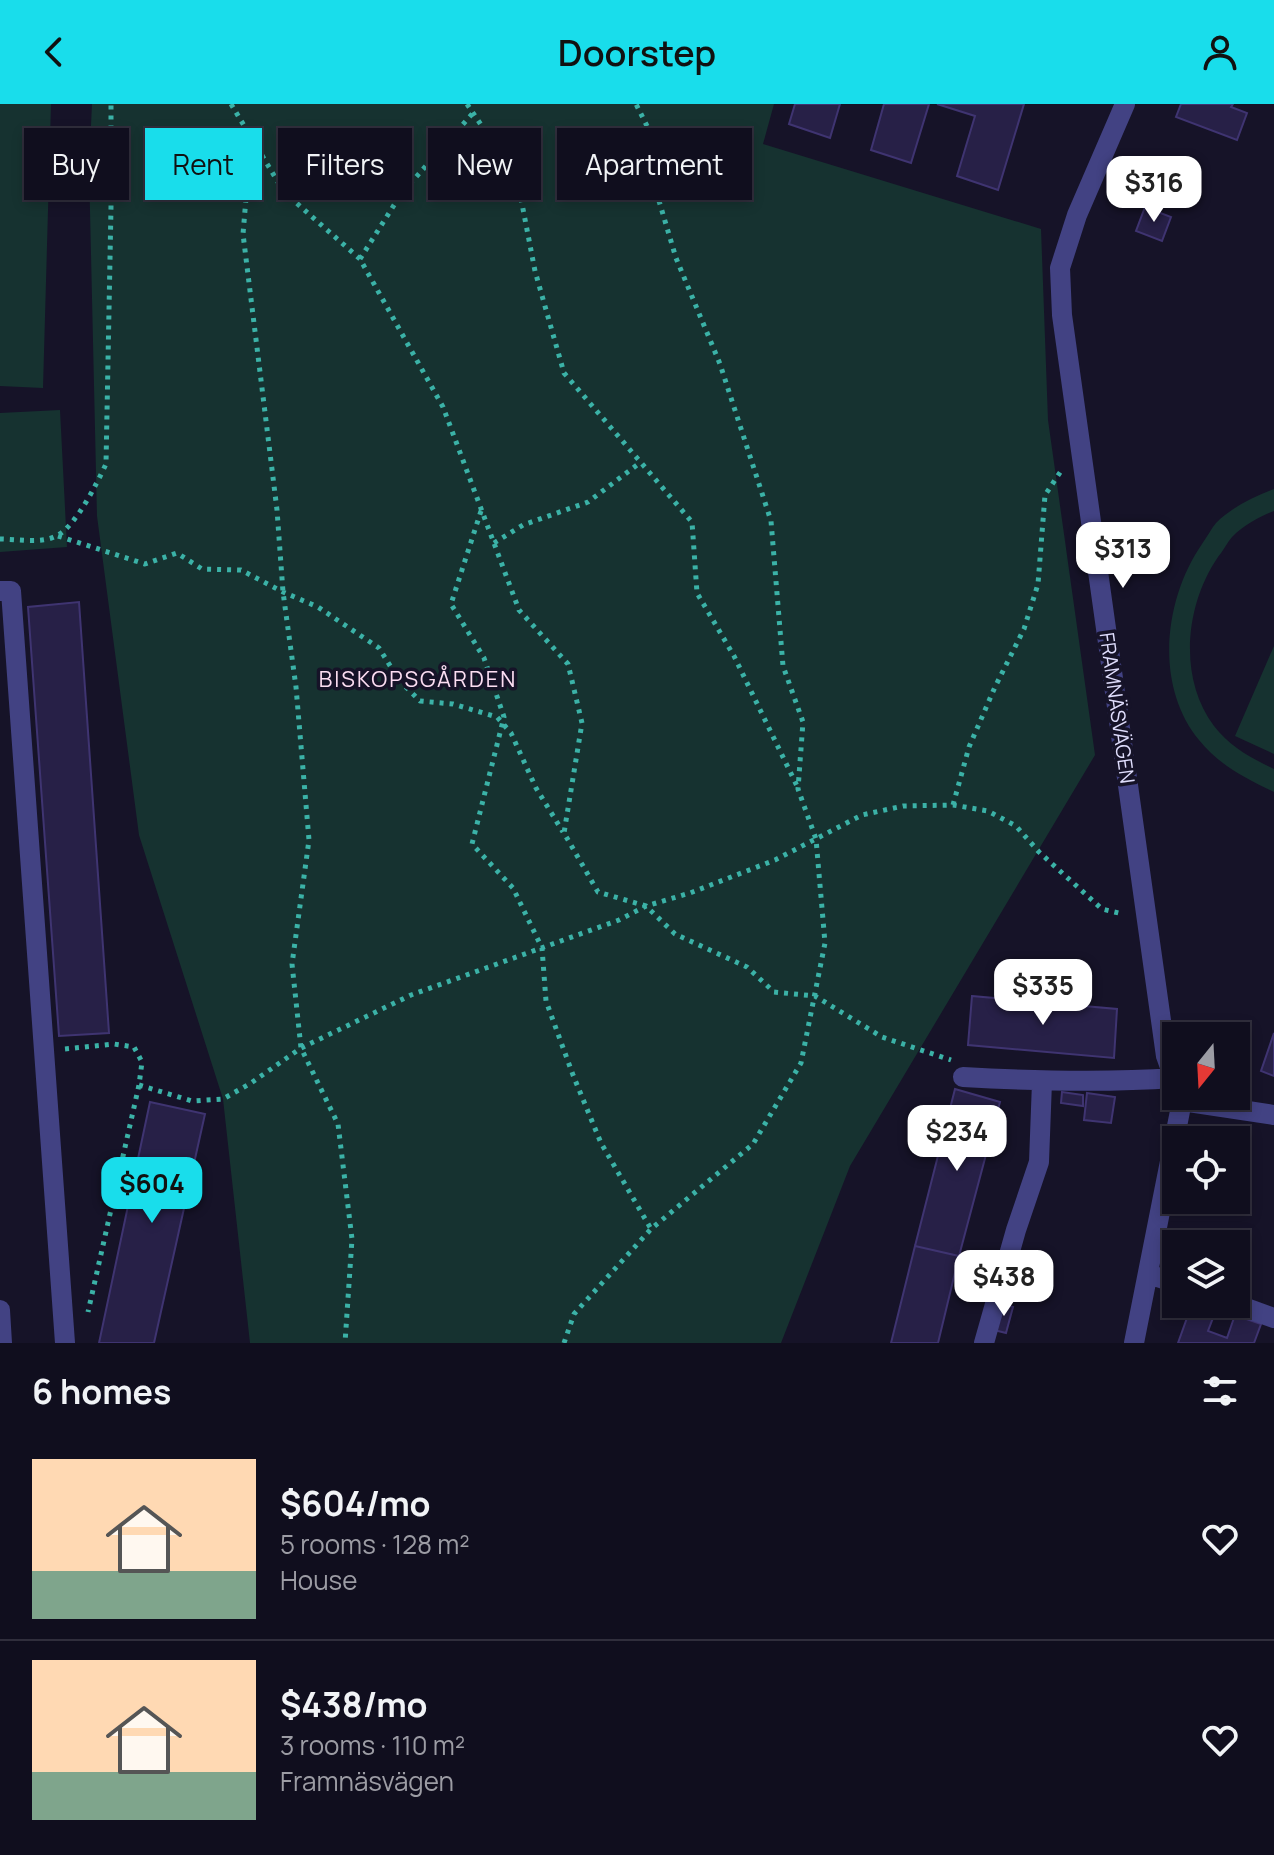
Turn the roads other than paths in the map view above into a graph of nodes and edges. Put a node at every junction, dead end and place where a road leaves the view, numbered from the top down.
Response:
1 (1125, 104) edge
2 (0, 591) edge
3 (1162, 1027) edge
4 (963, 1077) road end
5 (1042, 1082) junction
6 (1162, 1087) edge
7 (1250, 1109) edge
8 (1175, 1110) edge
9 (1274, 1115) edge
10 (1148, 1274) junction
11 (1162, 1278) edge
12 (1250, 1309) edge
13 (0, 1310) edge
14 (1274, 1318) edge
15 (2, 1343) edge
16 (65, 1343) edge
17 (984, 1343) edge
18 (1134, 1343) edge

1 - 3 street, FRAMNÄSVÄGEN
2 - 16 street
4 - 5 street
5 - 6 street
5 - 17 street
7 - 9 street
8 - 10 street, FRAMNÄSVÄGEN
10 - 11 street
10 - 18 street, FRAMNÄSVÄGEN
12 - 14 street
13 - 15 street

